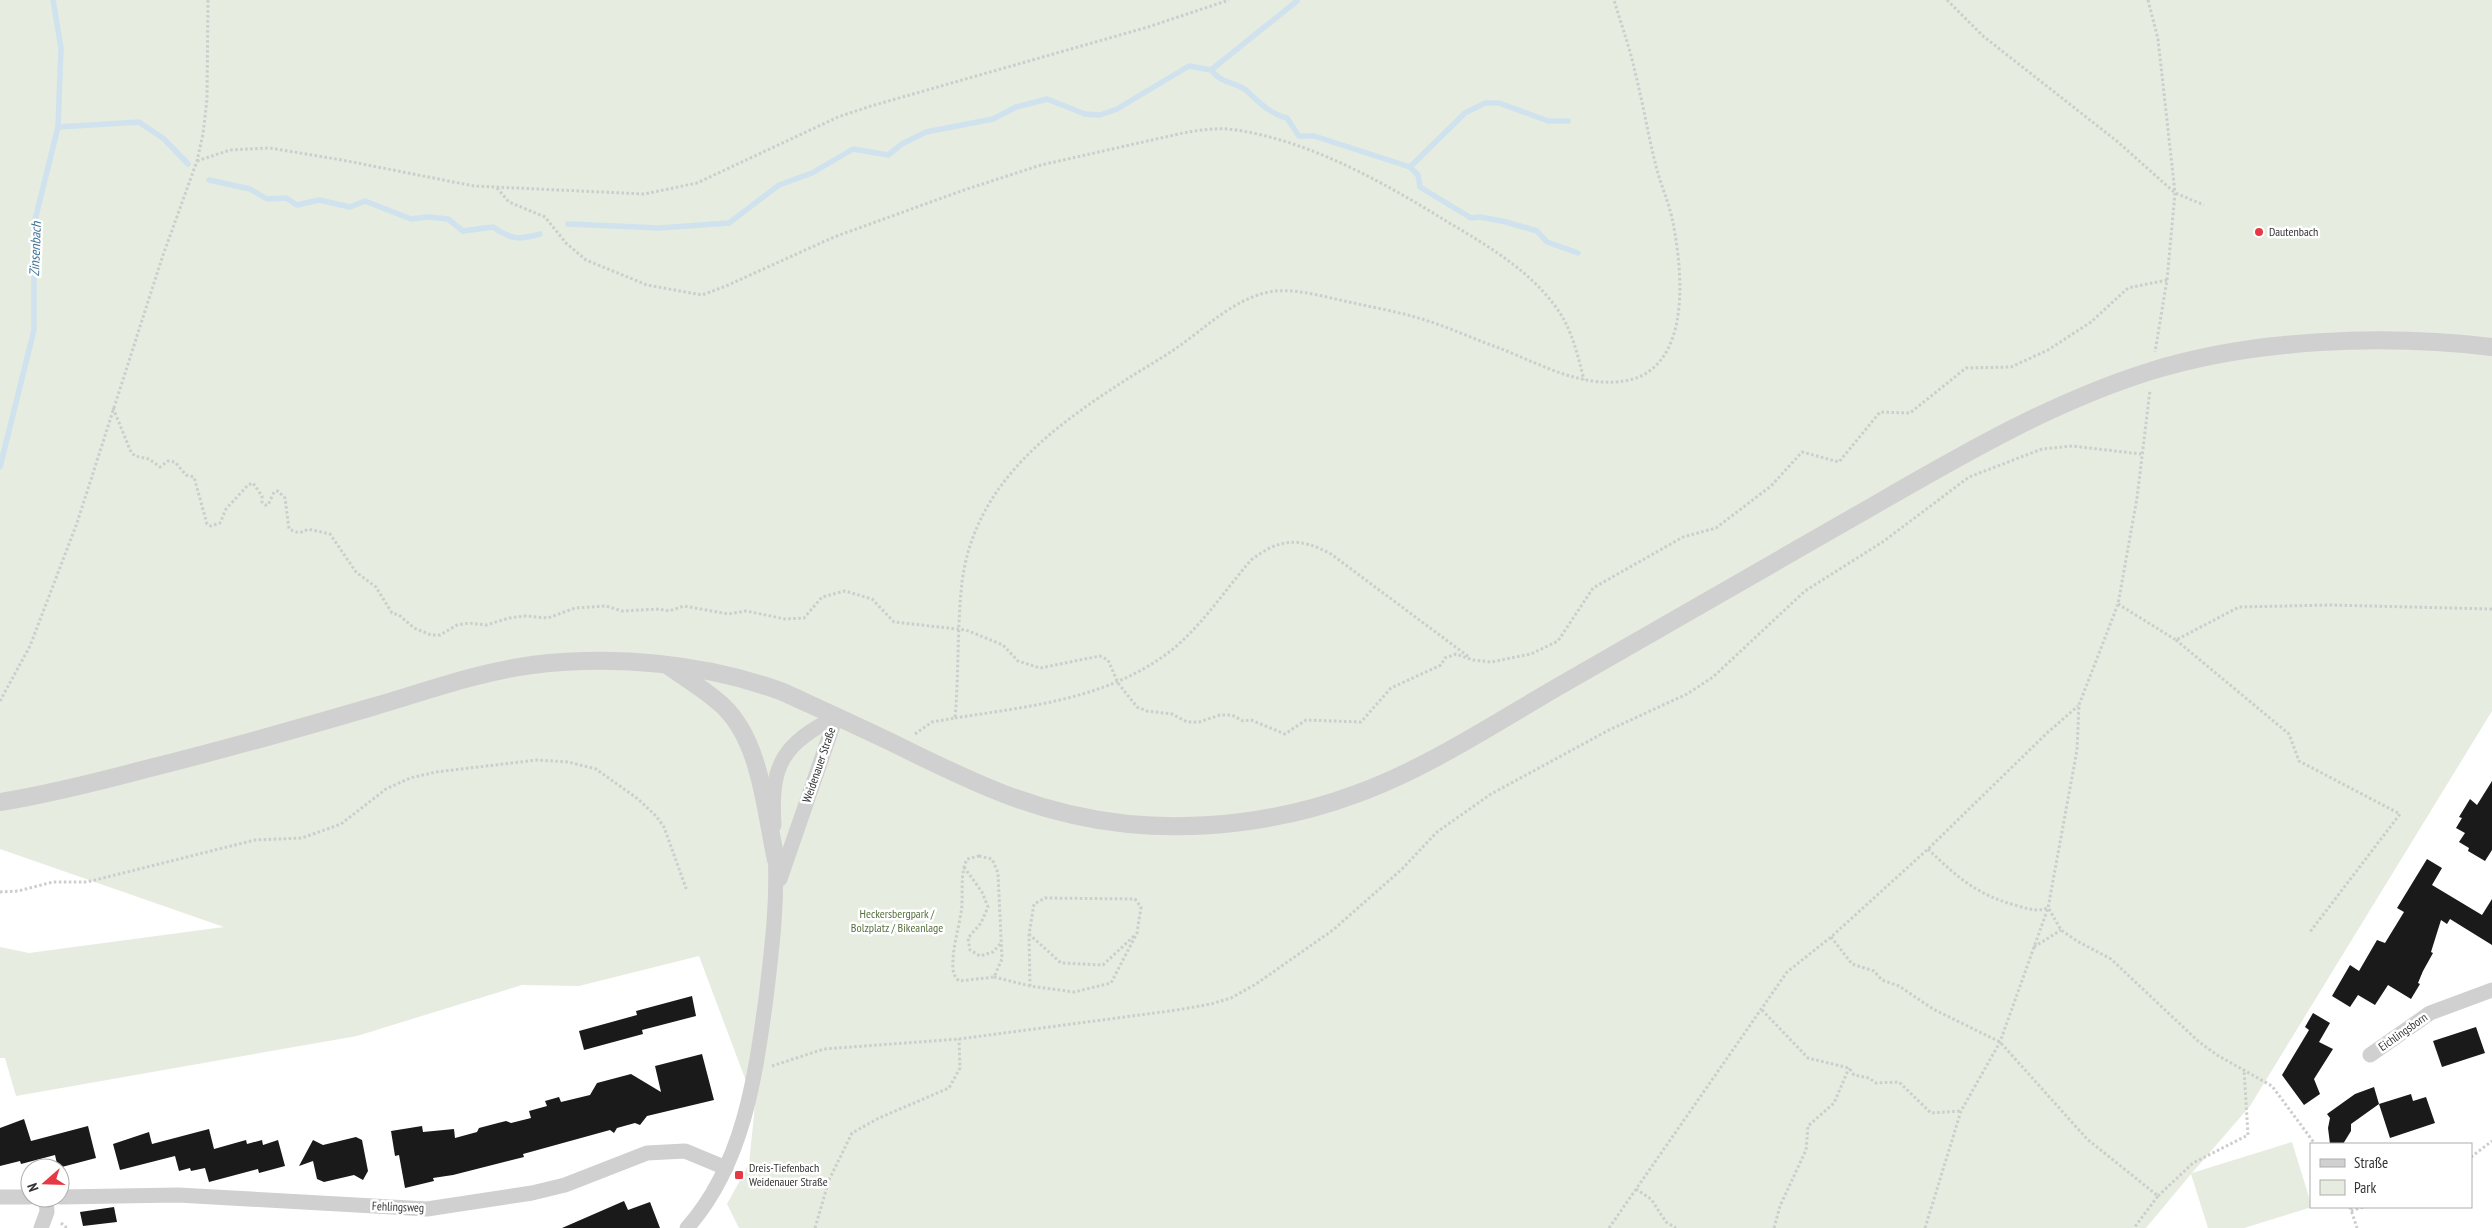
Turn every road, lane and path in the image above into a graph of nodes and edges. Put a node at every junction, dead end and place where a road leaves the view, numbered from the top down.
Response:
1 (208, 0) edge
2 (1229, 0) edge
3 (1614, 0) edge
4 (1947, 0) edge
5 (2148, 0) edge
6 (197, 161) junction
7 (497, 188) junction
8 (2175, 193) junction
9 (2204, 205) dead end
10 (2167, 280) junction
11 (2492, 347) edge
12 (2152, 370) junction
13 (1584, 380) junction
14 (113, 408) junction
15 (2141, 454) junction
16 (2118, 604) junction
17 (2492, 609) edge
18 (958, 630) junction
19 (2176, 640) junction
20 (1473, 660) junction
21 (668, 665) junction
22 (1118, 683) junction
23 (0, 701) edge
24 (2079, 705) junction
25 (836, 717) junction
26 (955, 718) junction
27 (898, 746) junction
28 (0, 802) edge
29 (1928, 849) junction
30 (776, 860) junction
31 (963, 867) junction
32 (778, 886) junction
33 (687, 890) dead end
34 (0, 892) edge
35 (2048, 908) junction
36 (2061, 930) junction
37 (2310, 932) dead end
38 (1137, 933) junction
39 (1029, 934) junction
40 (1831, 937) junction
41 (1002, 942) junction
42 (2033, 947) junction
43 (994, 977) junction
44 (1030, 986) junction
45 (2492, 990) edge
46 (1762, 1010) junction
47 (960, 1039) junction
48 (2000, 1042) junction
49 (2370, 1055) dead end
50 (1849, 1068) junction
51 (2244, 1069) junction
52 (756, 1070) junction
53 (1961, 1111) junction
54 (2492, 1141) edge
55 (2314, 1143) edge
56 (2472, 1156) edge
57 (726, 1168) junction
58 (1636, 1189) junction
59 (2158, 1196) junction
60 (0, 1197) edge
61 (20, 1197) edge
62 (70, 1197) edge
63 (47, 1208) edge
64 (2350, 1208) edge
65 (2360, 1208) edge
66 (2351, 1211) junction
67 (41, 1228) edge
68 (687, 1228) edge
69 (815, 1228) edge
70 (1609, 1228) edge
71 (1676, 1228) edge
72 (1774, 1228) edge
73 (1925, 1228) edge
74 (2134, 1228) edge
75 (2357, 1228) edge

1 - 6 path
2 - 7 path
3 - 13 path
4 - 8 path
5 - 8 path
6 - 7 path
6 - 14 path
7 - 13 path
8 - 9 path
8 - 10 path
10 - 12 path
10 - 20 path
11 - 12 street
12 - 15 path
12 - 27 street
13 - 18 path
14 - 18 path
14 - 23 path
15 - 16 path
15 - 47 path
16 - 19 path
16 - 24 path
17 - 19 path
18 - 22 path
18 - 26 path
19 - 37 path
20 - 22 path
20 - 22 path
21 - 25 street
21 - 28 street
21 - 30 street
22 - 26 path
24 - 29 path
24 - 35 path
25 - 27 street
25 - 30 street, Weidenauer Straße
25 - 32 street, Weidenauer Straße
26 - 27 path
29 - 35 path
29 - 40 path
30 - 32 street, Weidenauer Straße
31 - 41 path
31 - 41 path
31 - 43 path
32 - 52 street, Weidenauer Straße
33 - 34 path
35 - 36 path
35 - 42 path
36 - 42 path
36 - 51 path
38 - 39 path
38 - 39 path
38 - 44 path
39 - 44 path
40 - 46 path
40 - 48 path
41 - 43 path
42 - 48 path
43 - 44 path
45 - 49 street, Eichlingsborn
46 - 50 path
46 - 58 path
47 - 52 path
47 - 69 path
48 - 53 path
48 - 59 path
50 - 53 path
50 - 72 path
51 - 55 path
51 - 59 path
52 - 57 street, Weidenauer Straße
53 - 73 path
54 - 56 path
57 - 62 street, Fehlingsweg
57 - 68 street, Weidenauer Straße
58 - 70 path
58 - 71 path
59 - 74 path
60 - 61 street
63 - 67 street
64 - 66 path
65 - 66 path
66 - 75 path

